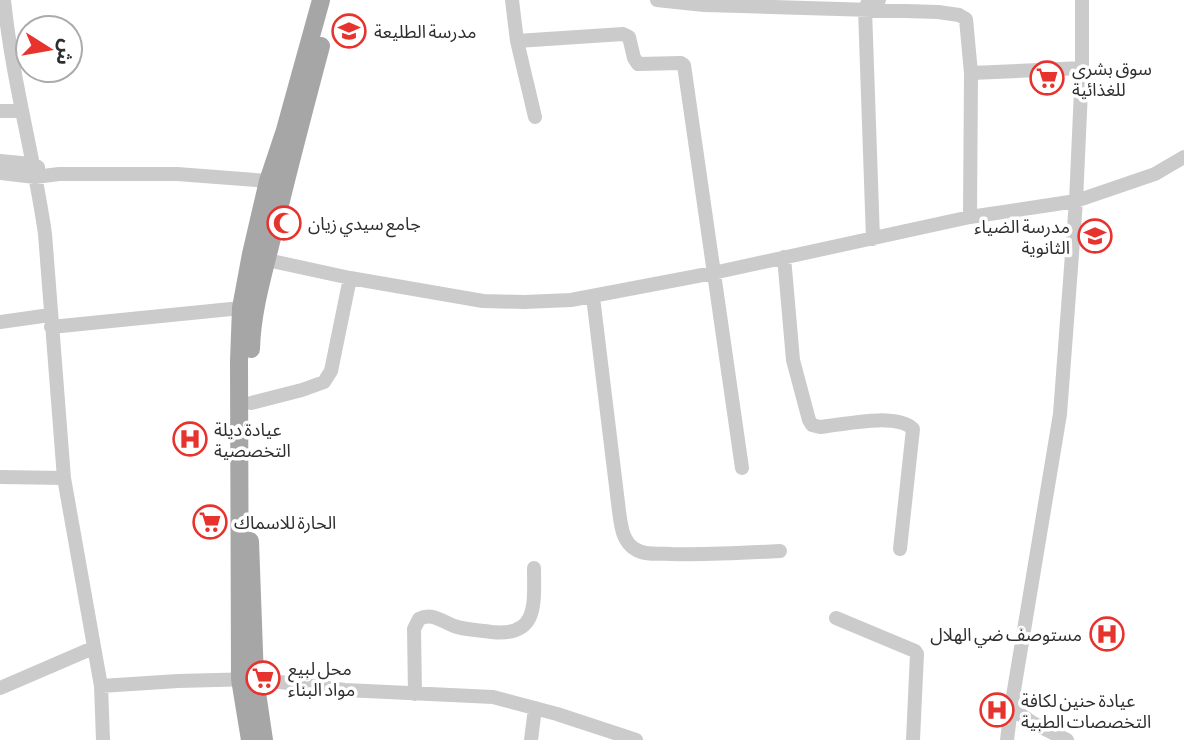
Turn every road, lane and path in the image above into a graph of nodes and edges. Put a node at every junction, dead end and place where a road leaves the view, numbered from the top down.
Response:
1 (4, 0) edge
2 (321, 0) edge
3 (333, 0) edge
4 (512, 0) edge
5 (657, 0) edge
6 (879, 0) edge
7 (1082, 0) edge
8 (741, 3) edge
9 (865, 9) junction
10 (517, 41) junction
11 (1082, 68) junction
12 (971, 73) junction
13 (0, 111) edge
14 (21, 111) junction
15 (535, 117) dead end
16 (1184, 157) edge
17 (0, 161) edge
18 (34, 170) junction
19 (0, 173) edge
20 (276, 184) junction
21 (1076, 201) junction
22 (970, 217) junction
23 (873, 239) junction
24 (259, 257) junction
25 (784, 257) junction
26 (713, 273) junction
27 (350, 278) junction
28 (593, 297) junction
29 (248, 309) junction
30 (51, 321) junction
31 (0, 322) edge
32 (251, 403) junction
33 (743, 468) dead end
34 (0, 477) edge
35 (64, 478) junction
36 (900, 549) dead end
37 (780, 551) dead end
38 (534, 568) dead end
39 (836, 618) dead end
40 (93, 648) junction
41 (248, 679) junction
42 (101, 686) junction
43 (0, 688) edge
44 (415, 694) junction
45 (534, 708) junction
46 (1011, 708) junction
47 (103, 740) edge
48 (250, 740) edge
49 (264, 740) edge
50 (531, 740) edge
51 (636, 740) edge
52 (913, 740) edge
53 (1007, 740) edge
54 (1067, 740) edge

1 - 14 street
2 - 20 main road
3 - 20 main road
4 - 10 street
5 - 8 street
6 - 9 street
7 - 11 street
8 - 9 street
9 - 12 street
9 - 23 street
10 - 15 street
10 - 26 street
11 - 12 street
11 - 21 street
12 - 22 street
13 - 14 street
14 - 18 street
16 - 21 street
17 - 18 street
18 - 19 street
18 - 20 street
18 - 30 street
20 - 24 main road
21 - 22 street
21 - 46 street
22 - 23 street
23 - 25 street
24 - 27 street
24 - 29 main road
25 - 26 street
25 - 36 street
26 - 28 street
26 - 33 street
27 - 28 street
27 - 32 street
28 - 37 street
29 - 30 street
29 - 32 main road
29 - 41 main road
30 - 31 street
30 - 35 street
32 - 41 main road
34 - 35 street
35 - 40 street
38 - 44 street
39 - 52 street
40 - 42 street
40 - 43 street
41 - 42 street
41 - 44 street
41 - 48 main road
41 - 49 main road
42 - 47 street
44 - 45 street
45 - 50 street
45 - 51 street
46 - 53 street
46 - 54 street

